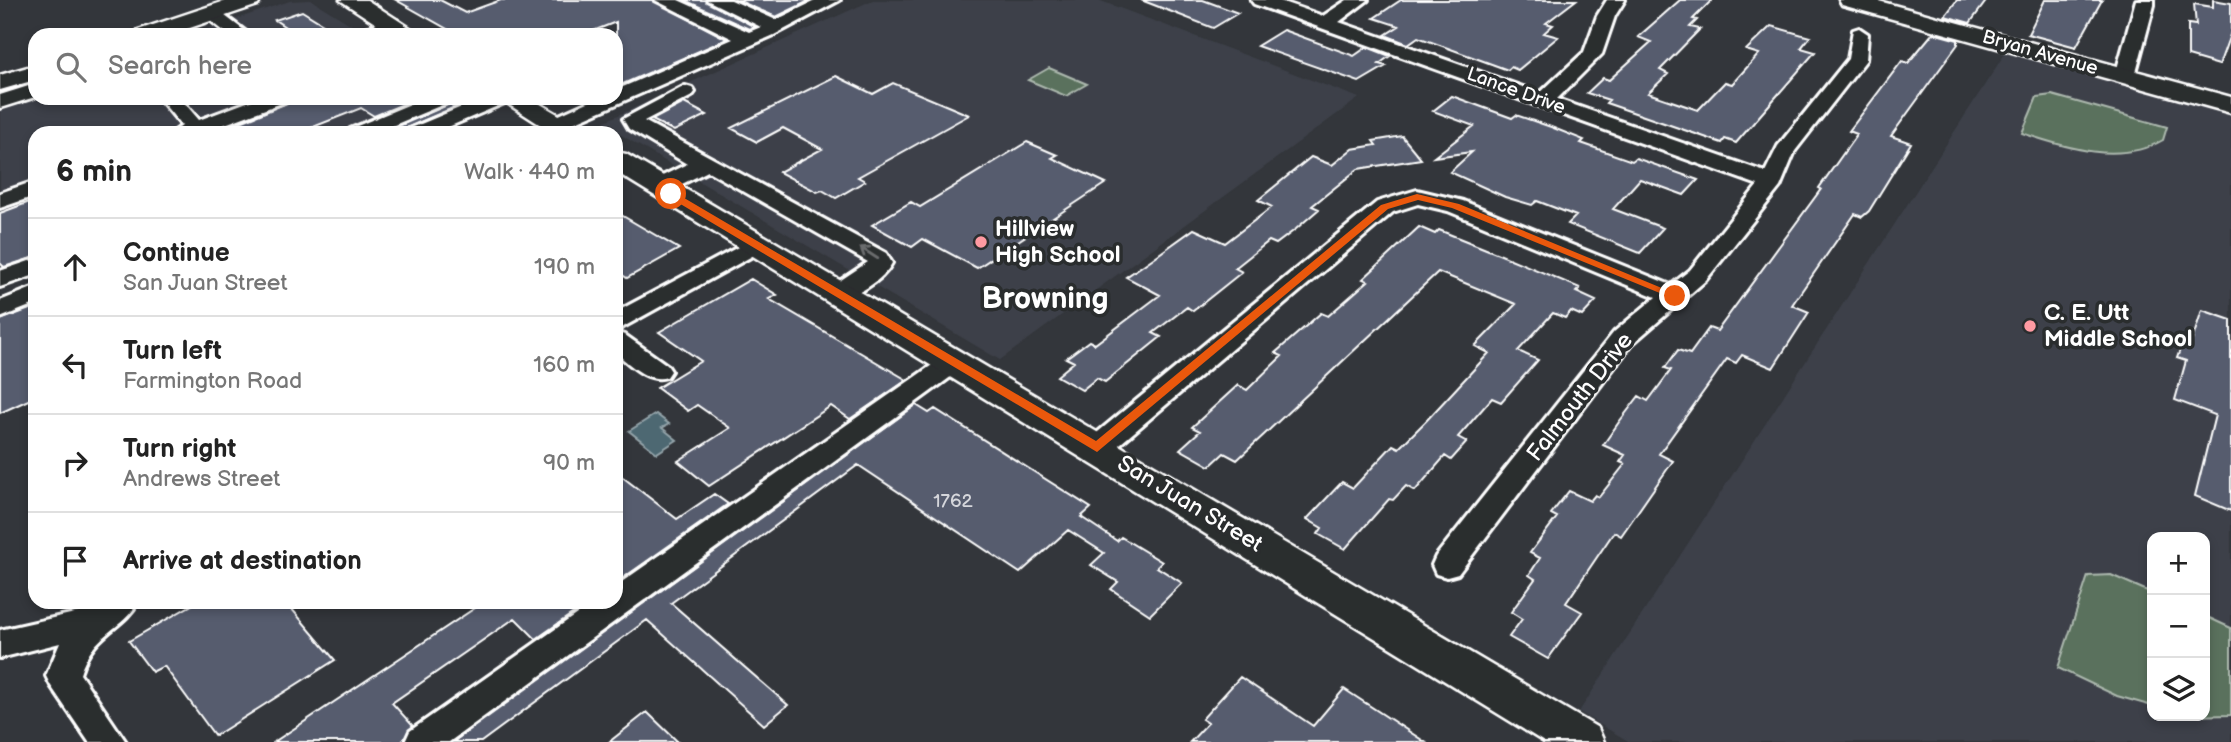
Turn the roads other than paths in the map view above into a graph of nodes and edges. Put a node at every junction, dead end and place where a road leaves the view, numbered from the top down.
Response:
1 (250, 0) edge
2 (351, 0) edge
3 (664, 0) edge
4 (716, 0) edge
5 (831, 0) edge
6 (1260, 0) edge
7 (1359, 0) edge
8 (1616, 0) edge
9 (1850, 0) edge
10 (2145, 0) edge
11 (210, 13) junction
12 (1325, 23) junction
13 (166, 28) edge
14 (230, 28) edge
15 (397, 28) edge
16 (764, 33) junction
17 (1859, 34) dead end
18 (28, 74) edge
19 (2125, 76) junction
20 (0, 83) edge
21 (685, 92) dead end
22 (28, 93) edge
23 (623, 95) edge
24 (1544, 101) junction
25 (0, 103) edge
26 (180, 105) edge
27 (258, 105) edge
28 (425, 105) edge
29 (483, 105) edge
30 (524, 105) edge
31 (603, 105) edge
32 (2231, 105) edge
33 (187, 126) edge
34 (202, 126) edge
35 (374, 126) edge
36 (433, 126) edge
37 (560, 126) edge
38 (566, 126) edge
39 (703, 164) junction
40 (623, 168) edge
41 (1772, 182) junction
42 (660, 186) junction
43 (28, 191) edge
44 (0, 201) edge
45 (757, 244) junction
46 (28, 269) edge
47 (0, 280) edge
48 (838, 293) junction
49 (1675, 296) junction
50 (28, 298) edge
51 (0, 310) edge
52 (623, 319) edge
53 (623, 346) edge
54 (954, 362) junction
55 (659, 371) dead end
56 (1097, 447) junction
57 (1447, 565) dead end
58 (623, 598) edge
59 (112, 609) edge
60 (608, 609) edge
61 (92, 622) junction
62 (0, 644) edge
63 (110, 742) edge
64 (422, 742) edge
65 (1582, 742) edge

1 - 11 main road
2 - 15 main road
3 - 16 lane
4 - 16 street
5 - 16 street
6 - 12 street, Lance Drive
7 - 12 street
8 - 24 street
9 - 19 main road, Bryan Avenue
10 - 19 street
11 - 13 main road
11 - 14 lane
12 - 24 street, Lance Drive
16 - 23 street
17 - 41 street, Falmouth Drive
18 - 20 main road
19 - 32 main road, Bryan Avenue
21 - 39 street
22 - 25 street
24 - 41 street, Lance Drive
26 - 33 street
27 - 34 street
28 - 35 street
29 - 36 street
30 - 37 main road
31 - 38 street
39 - 42 street
48 -> 39 street
40 - 42 main road, San Juan Street
41 - 49 street, Falmouth Drive
42 - 45 main road, San Juan Street
43 - 44 street
45 - 48 main road, San Juan Street
45 - 52 street
46 - 47 street
48 - 54 main road, San Juan Street
49 - 56 street
49 - 57 street, Falmouth Drive
50 - 51 street
53 - 55 street
54 - 56 main road, San Juan Street
54 - 58 street
56 - 65 main road, San Juan Street
59 - 61 street
60 - 64 street
61 - 62 street
61 - 63 street

